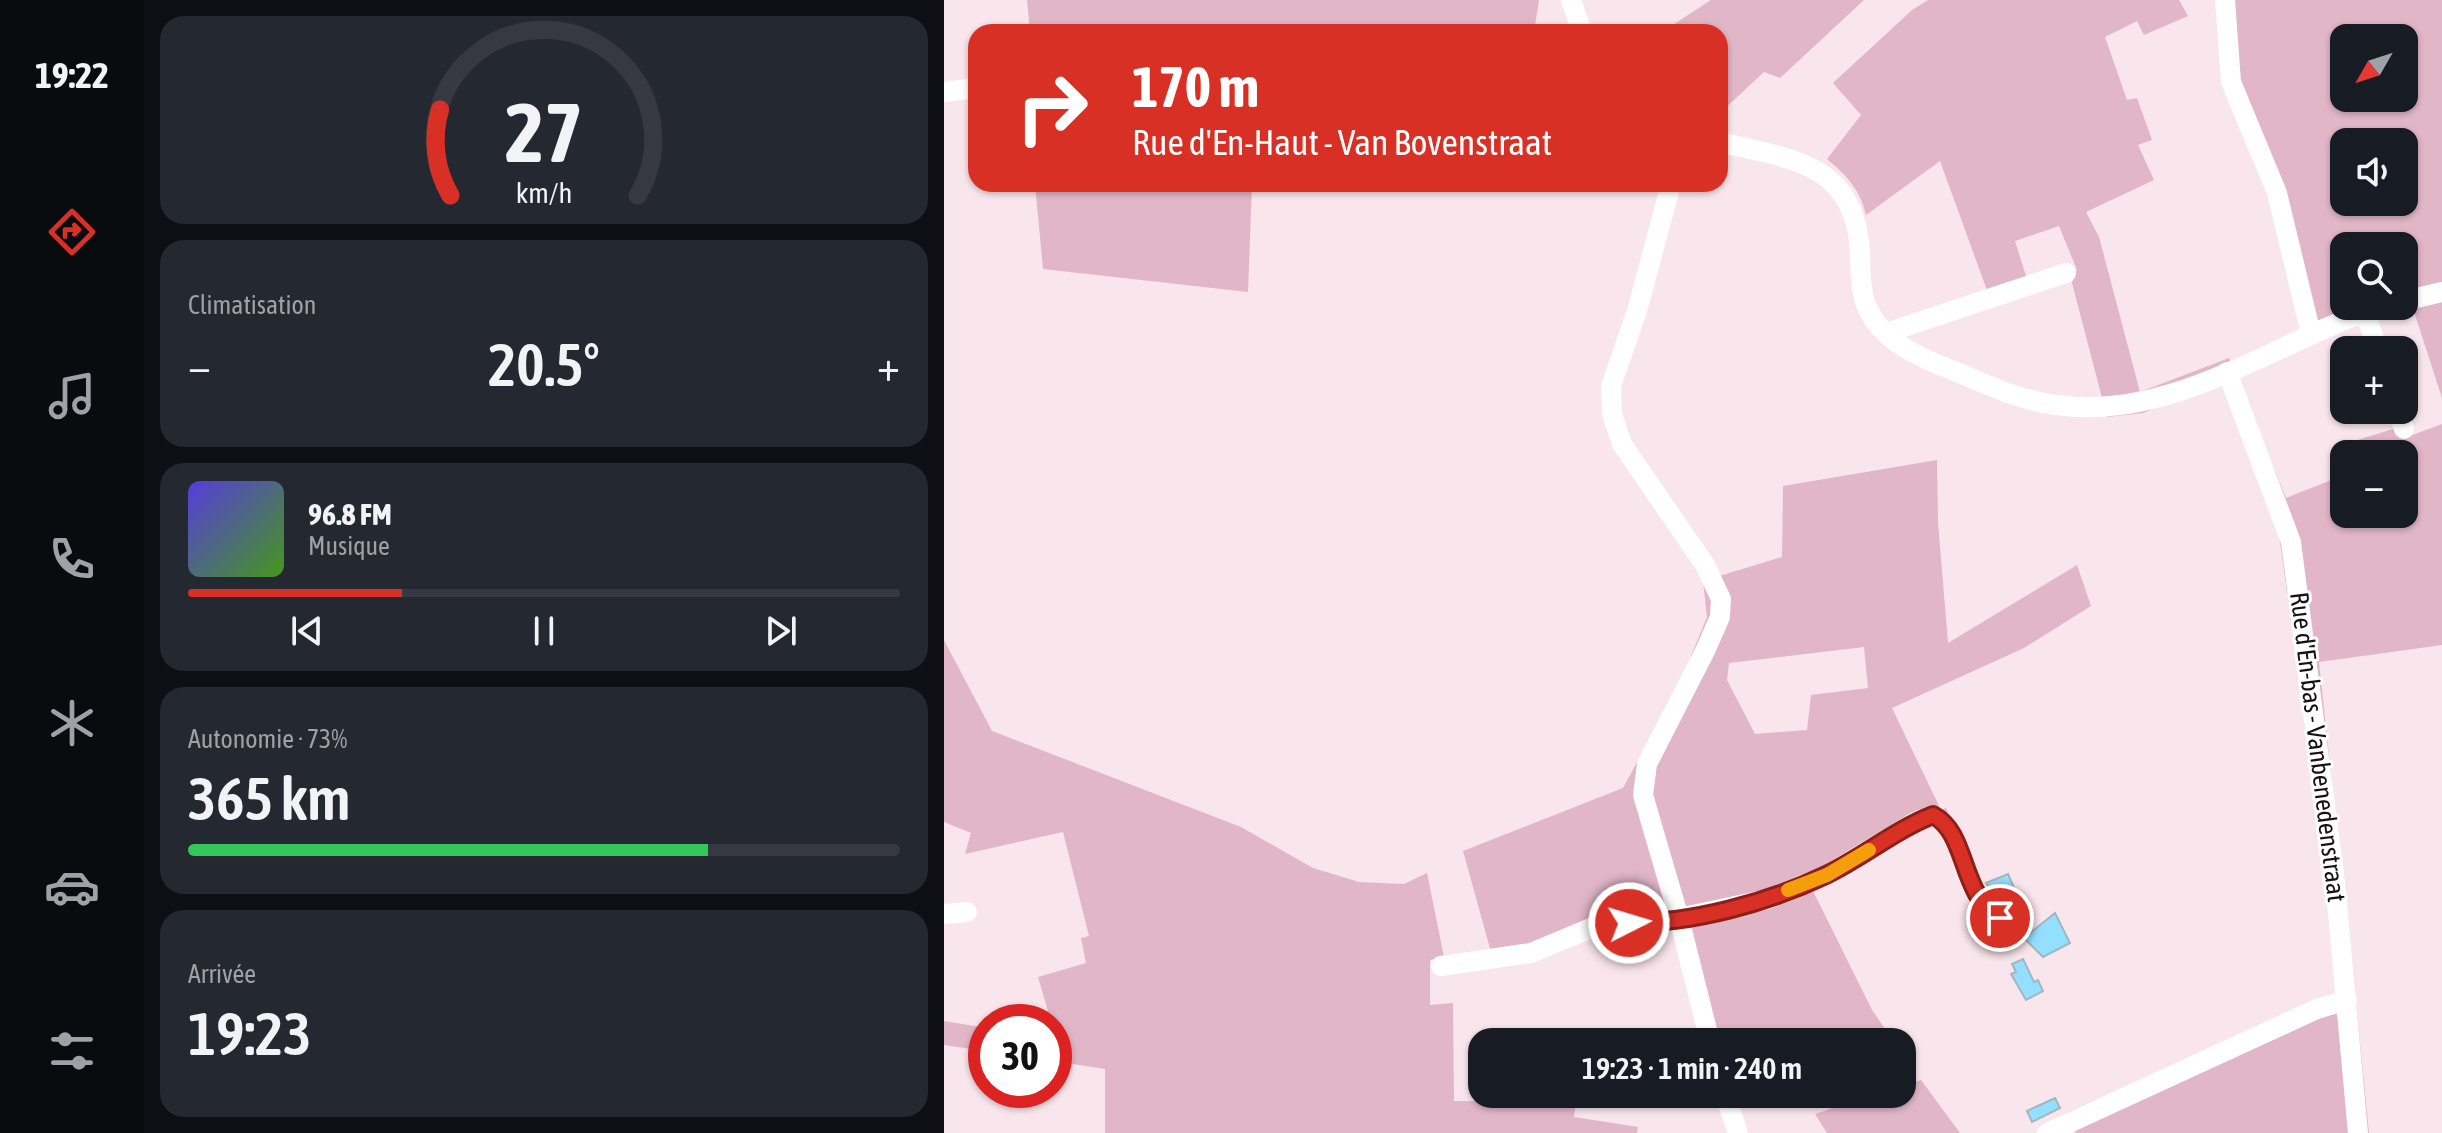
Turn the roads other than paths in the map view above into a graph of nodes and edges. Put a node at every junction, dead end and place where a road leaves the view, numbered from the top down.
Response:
1 (1571, 0) edge
2 (2225, 0) edge
3 (1579, 24) edge
4 (968, 89) edge
5 (944, 92) edge
6 (1728, 144) edge
7 (1669, 192) edge
8 (2066, 273) dead end
9 (2442, 292) edge
10 (2418, 298) edge
11 (2346, 320) edge
12 (1886, 333) junction
13 (2311, 334) junction
14 (2227, 372) junction
15 (967, 912) dead end
16 (944, 914) edge
17 (1679, 918) junction
18 (2000, 918) dead end
19 (1441, 966) dead end
20 (2347, 1000) junction
21 (1706, 1028) edge
22 (1730, 1108) edge
23 (1738, 1133) edge
24 (2047, 1133) edge
25 (2358, 1133) edge

1 - 3 street
2 - 13 street
4 - 5 street
6 - 12 street
7 - 17 street
8 - 12 street
9 - 10 street
11 - 13 street
12 - 14 street
13 - 14 street
14 - 20 street, Rue d'En-bas - Vanbenedenstraat
15 - 16 street
17 - 18 street
17 - 19 street
17 - 21 street
20 - 24 street
20 - 25 street, Rue d'En-bas - Vanbenedenstraat
22 - 23 street

